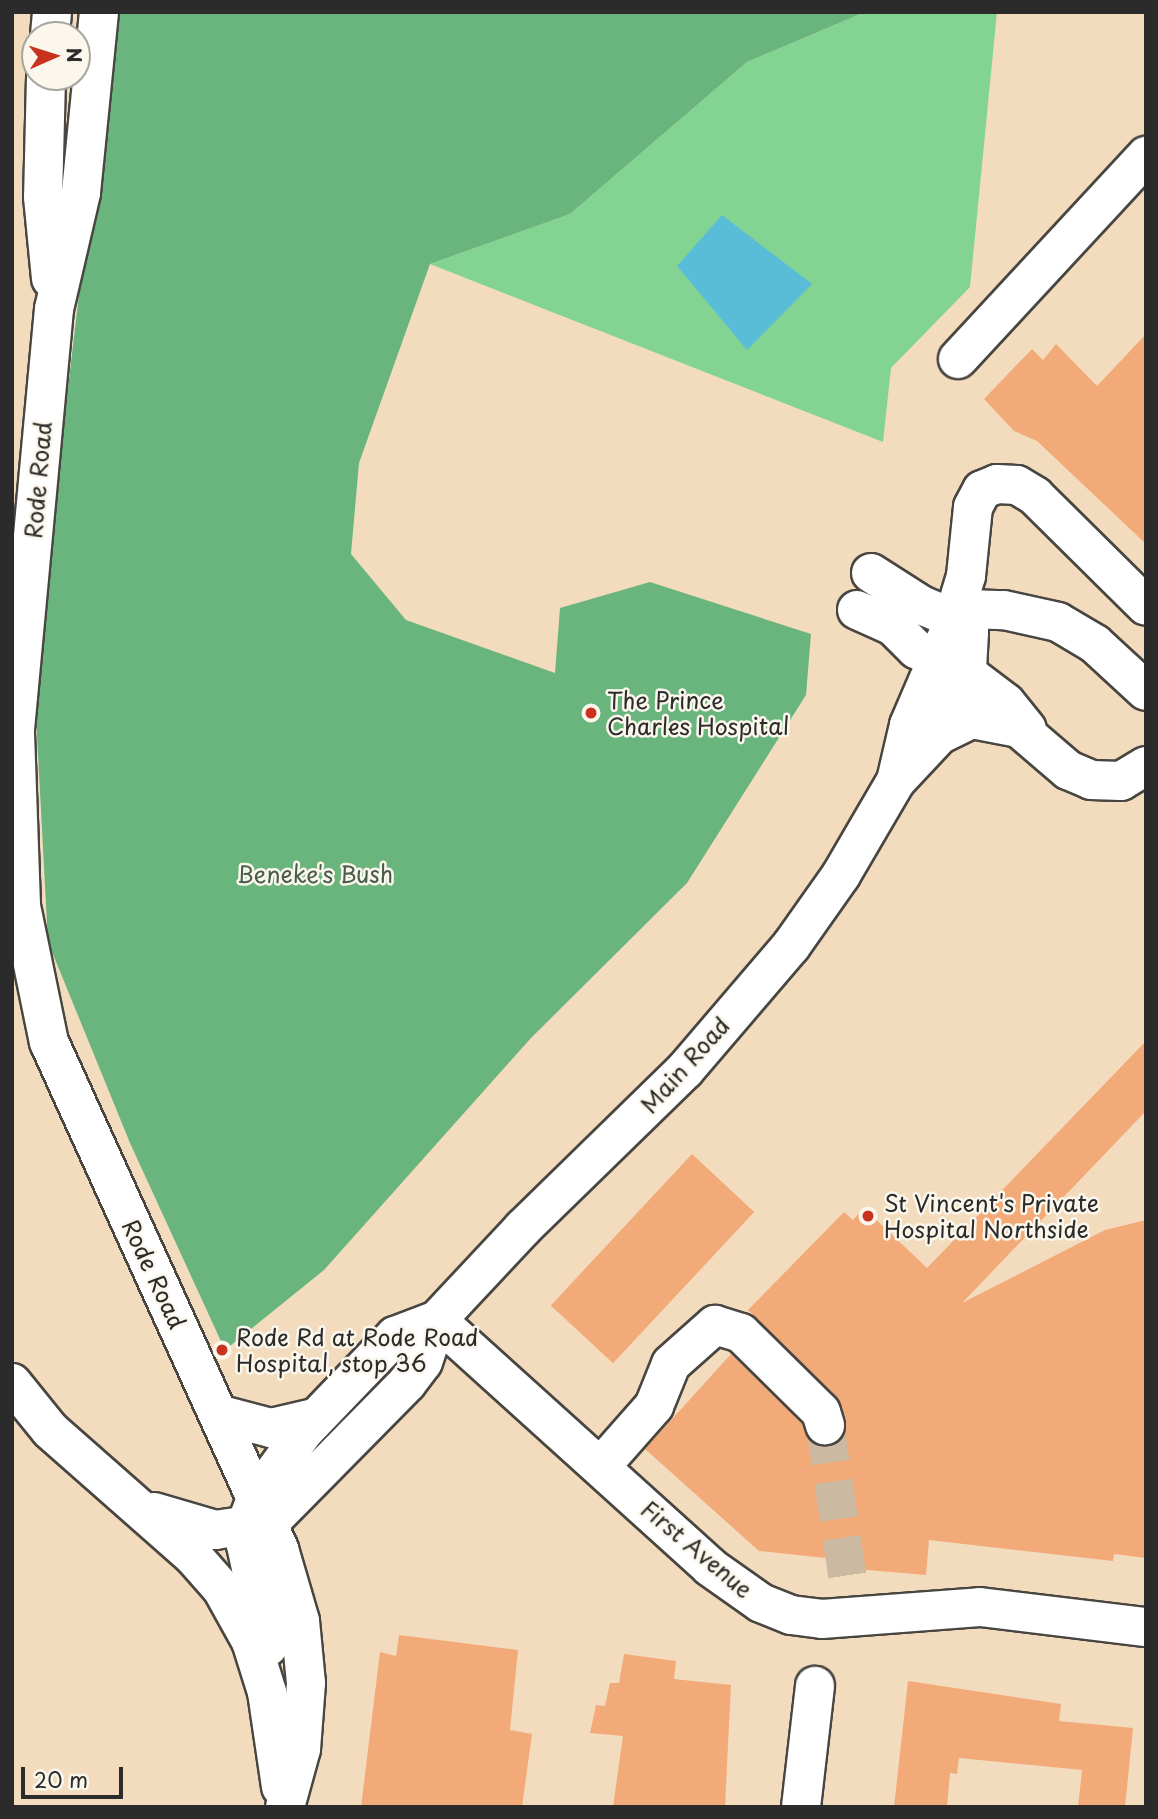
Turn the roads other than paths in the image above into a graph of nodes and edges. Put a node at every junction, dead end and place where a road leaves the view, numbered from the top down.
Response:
1 (100, 12) edge
2 (46, 91) edge
3 (1146, 156) edge
4 (54, 309) junction
5 (958, 359) dead end
6 (1146, 606) edge
7 (953, 619) junction
8 (951, 664) junction
9 (1146, 691) edge
10 (939, 736) junction
11 (1032, 737) junction
12 (13, 738) edge
13 (1146, 766) edge
14 (896, 781) junction
15 (437, 1320) junction
16 (12, 1383) edge
17 (221, 1415) junction
18 (314, 1418) junction
19 (825, 1425) tunnel mouth
20 (602, 1465) junction
21 (122, 1493) junction
22 (257, 1515) junction
23 (1146, 1627) edge
24 (815, 1686) dead end
25 (271, 1708) junction
26 (284, 1807) edge
27 (802, 1807) edge

1 - 4 street, Rode Road
2 - 4 street, Rode Road
3 - 5 street
4 - 12 street, Rode Road
6 - 7 street, Main Road
7 - 8 street, Main Road
7 - 8 street
7 - 9 street
8 - 10 street
8 - 11 street
8 - 14 street, Main Road
10 - 11 street, Main Road
10 - 14 street, Main Road
11 - 13 street, Main Road
12 - 17 street, Rode Road
14 - 15 street, Main Road
15 - 18 street, Main Road
15 - 20 street, First Avenue
15 - 22 street, Main Road
16 - 21 street, Rode Road
17 - 18 street
17 - 22 street, Rode Road
18 - 22 street, Main Road
19 - 20 street
20 - 23 street, First Avenue
21 - 22 street
21 - 25 street, Rode Road
22 - 25 street
22 - 26 street, Rode Road
24 - 27 street
25 - 26 street, Rode Road

